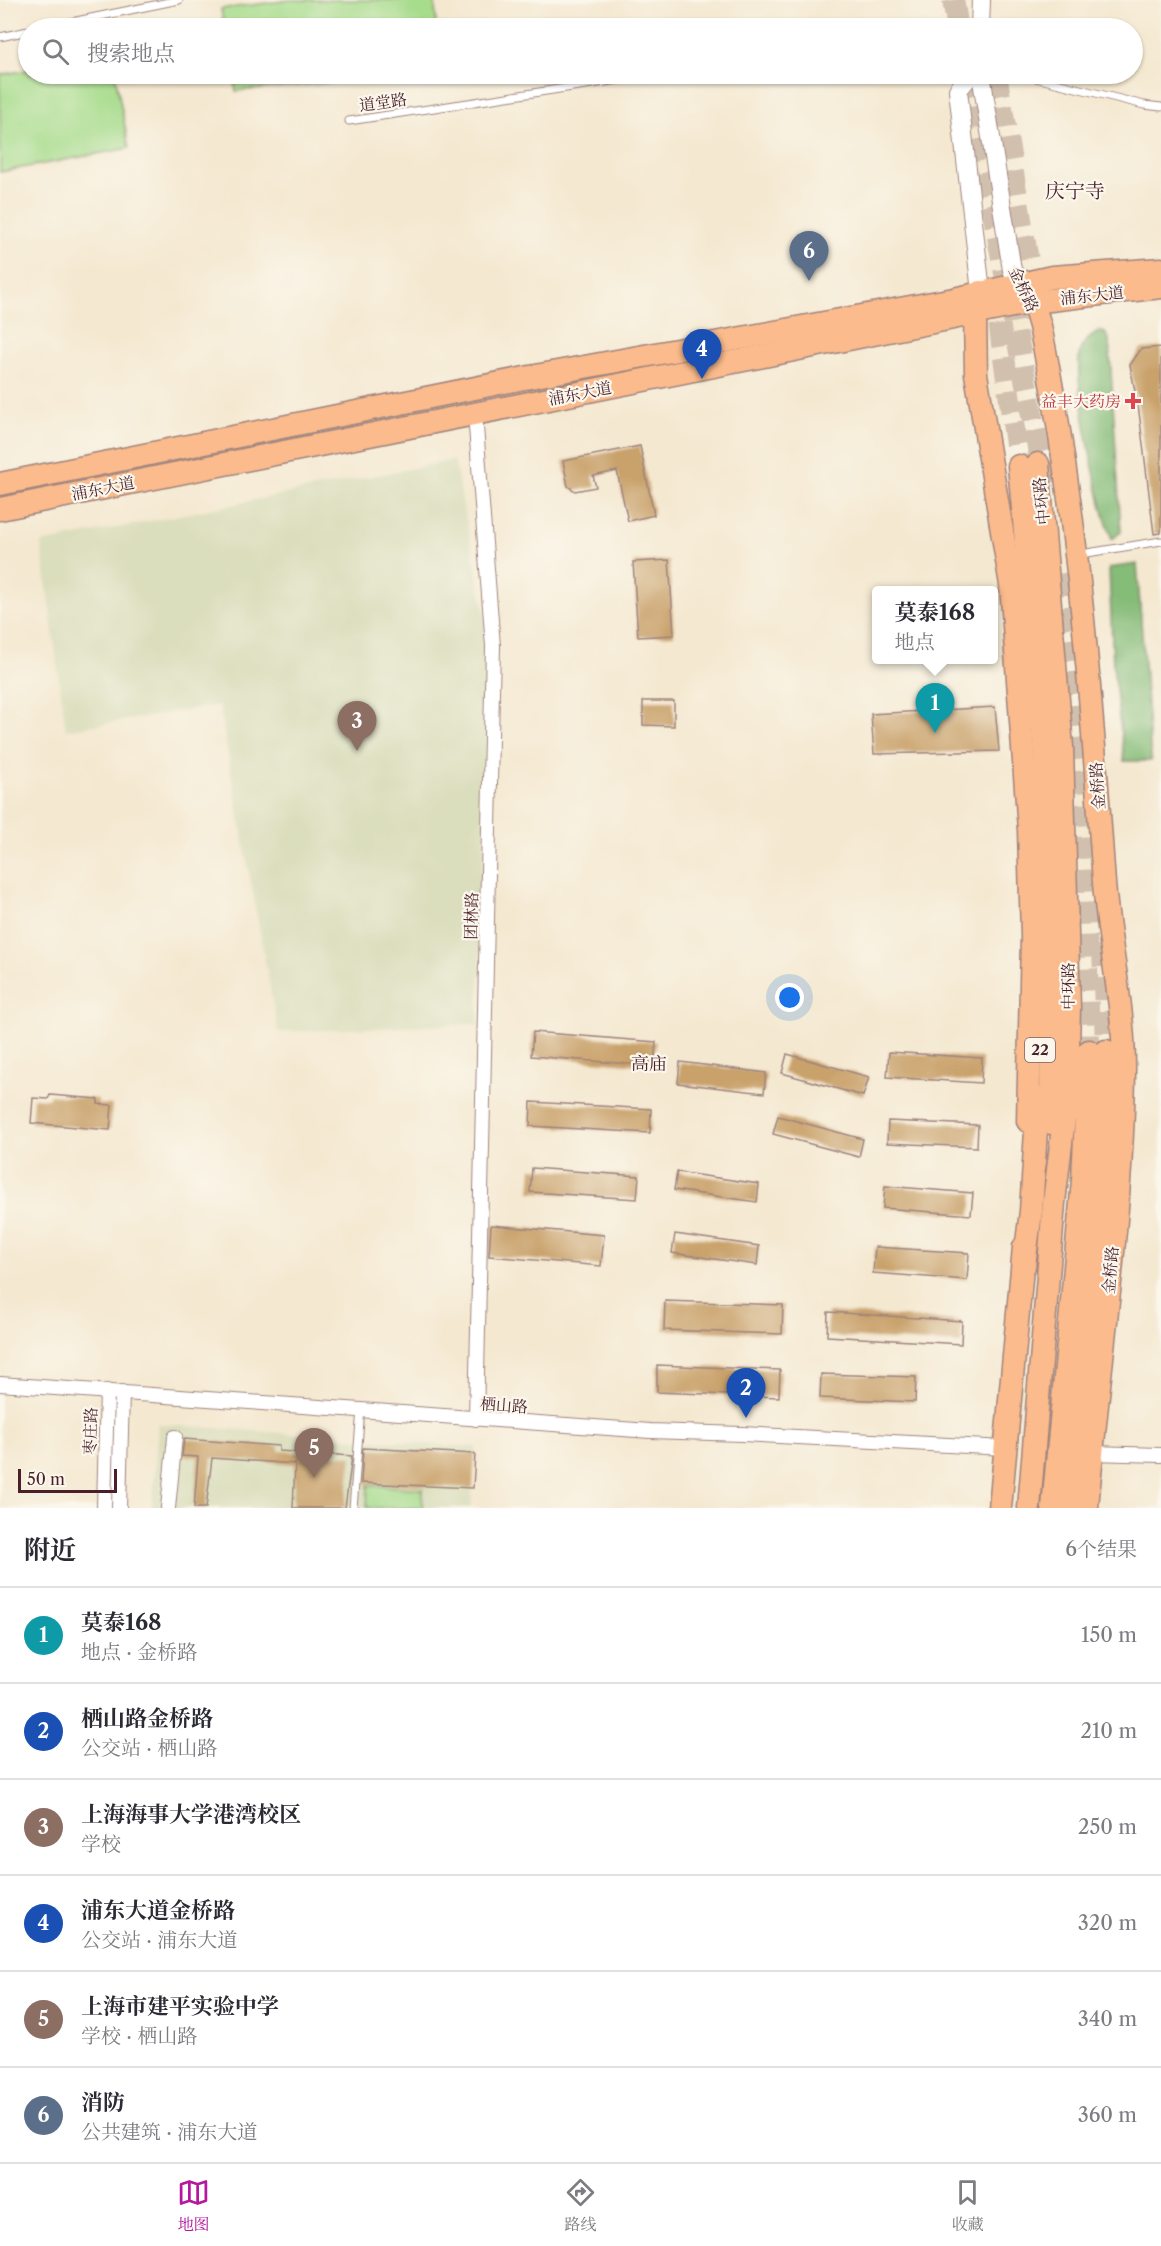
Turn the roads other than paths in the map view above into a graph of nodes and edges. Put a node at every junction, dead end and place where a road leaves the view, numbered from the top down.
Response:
1 (179, 0) edge
2 (981, 0) edge
3 (91, 18) edge
4 (980, 18) edge
5 (18, 33) edge
6 (0, 37) edge
7 (598, 84) edge
8 (963, 84) edge
9 (983, 84) edge
10 (1060, 84) edge
11 (1161, 106) edge
12 (349, 121) dead end
13 (1161, 269) edge
14 (1020, 282) junction
15 (1161, 287) edge
16 (981, 292) junction
17 (1033, 302) junction
18 (975, 314) junction
19 (475, 414) junction
20 (0, 484) edge
21 (0, 509) edge
22 (1161, 541) edge
23 (1077, 555) junction
24 (1049, 833) junction
25 (1054, 1203) junction
26 (1024, 1266) junction
27 (0, 1384) edge
28 (107, 1392) junction
29 (122, 1392) junction
30 (361, 1409) junction
31 (476, 1419) junction
32 (175, 1437) dead end
33 (1005, 1448) junction
34 (1092, 1453) junction
35 (1161, 1455) edge
36 (104, 1508) edge
37 (119, 1508) edge
38 (168, 1508) edge
39 (353, 1508) edge
40 (1000, 1508) edge
41 (1029, 1508) edge
42 (1053, 1508) edge
43 (1070, 1508) edge
44 (1087, 1508) edge

1 - 3 lane
2 - 4 street
5 - 6 lane
7 - 12 lane, 道堂路
8 - 16 street, 金桥路
9 - 14 street, 金桥路
10 - 11 lane
13 - 14 main road, 浦东大道
14 - 16 main road, 浦东大道
14 - 17 main road, 金桥路
15 - 17 main road, 浦东大道
16 - 18 main road, 金桥路
16 - 20 main road, 浦东大道
17 - 18 main road, 浦东大道
17 - 23 main road, 金桥路
18 - 19 main road, 浦东大道
18 - 26 main road, 金桥路
19 - 21 main road, 浦东大道
19 - 31 street, 团林路
22 - 23 lane
23 - 34 main road, 金桥路
24 - 25 main road
24 - 25 main road, 中环路
24 - 26 main road, 22
25 - 41 main road, 中环路
26 - 33 main road, 金桥路
27 - 28 street, 栖山路
28 - 29 street, 栖山路
28 - 36 street, 枣庄路
29 - 30 street, 栖山路
29 - 37 street, 枣庄路
30 - 31 street, 栖山路
30 - 39 lane
31 - 33 street, 栖山路
32 - 38 street
33 - 40 main road, 金桥路
34 - 35 street
34 - 44 main road, 金桥路
42 - 43 main road

